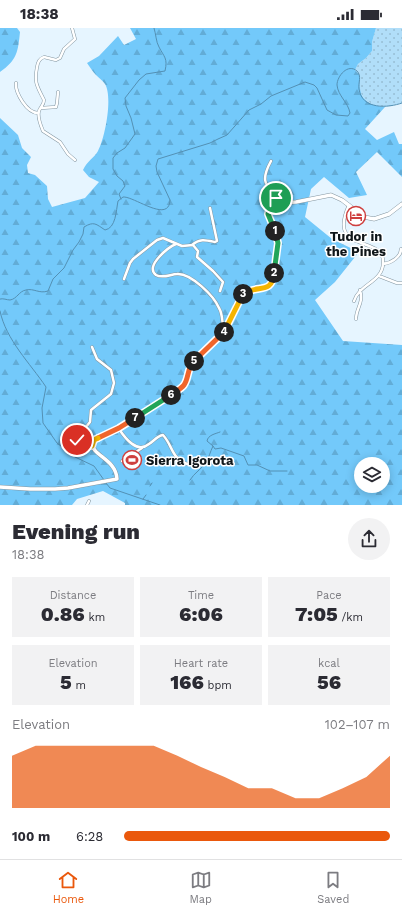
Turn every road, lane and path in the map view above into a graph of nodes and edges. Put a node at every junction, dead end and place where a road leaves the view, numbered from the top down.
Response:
1 (72, 28) edge
2 (16, 83) dead end
3 (58, 92) dead end
4 (41, 108) junction
5 (38, 114) junction
6 (75, 160) dead end
7 (271, 161) dead end
8 (279, 203) junction
9 (402, 204) edge
10 (349, 206) junction
11 (210, 208) dead end
12 (177, 244) junction
13 (191, 245) junction
14 (401, 249) dead end
15 (383, 264) junction
16 (379, 276) junction
17 (124, 279) dead end
18 (402, 282) edge
19 (360, 290) junction
20 (220, 291) dead end
21 (354, 301) dead end
22 (356, 320) dead end
23 (224, 332) junction
24 (92, 347) dead end
25 (119, 428) junction
26 (92, 446) junction
27 (143, 448) junction
28 (122, 460) dead end
29 (187, 464) dead end
30 (0, 487) edge
31 (89, 501) dead end
32 (87, 505) edge

1 - 4 street
2 - 5 street
3 - 4 street
4 - 5 street
5 - 6 street
7 - 8 street
8 - 10 main road
8 - 23 main road
9 - 10 main road
10 - 15 street
11 - 13 street
12 - 13 street
12 - 17 street
12 - 23 street
13 - 20 street
14 - 15 street
15 - 16 street
16 - 18 street
16 - 19 street
19 - 21 street
19 - 22 street
23 - 25 main road
24 - 26 street
25 - 26 main road
25 - 27 street
26 - 30 main road
27 - 28 street
27 - 29 street
31 - 32 street

